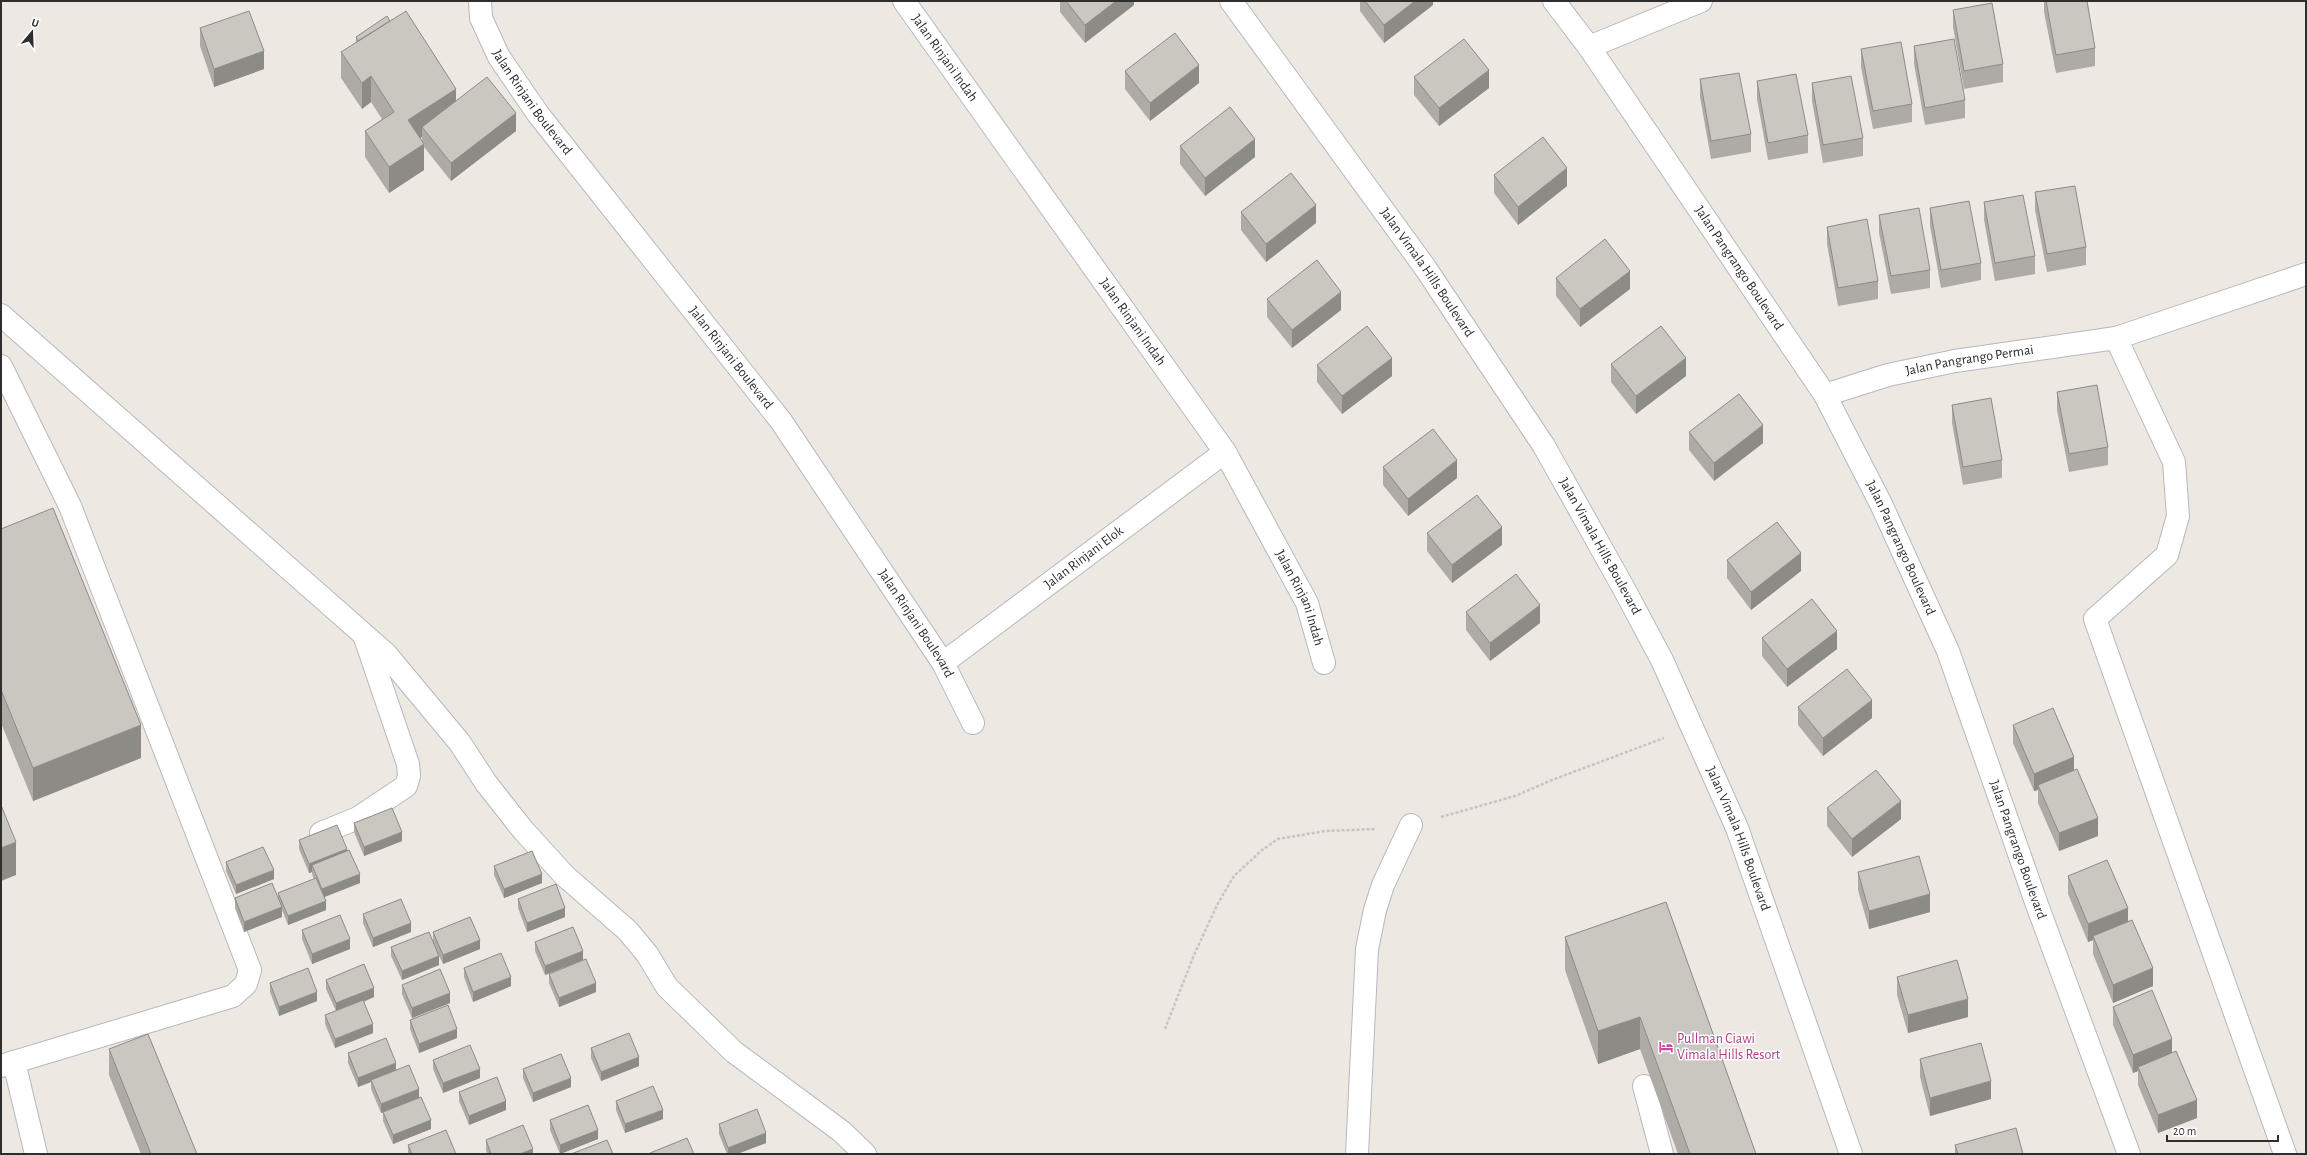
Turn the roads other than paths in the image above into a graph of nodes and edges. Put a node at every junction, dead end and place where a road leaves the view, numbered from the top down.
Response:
1 (480, 1) edge
2 (904, 1) edge
3 (1231, 1) edge
4 (1554, 1) edge
5 (1700, 1) edge
6 (1589, 47) junction
7 (2305, 278) edge
8 (1, 315) edge
9 (2116, 338) junction
10 (1, 366) edge
11 (1825, 395) junction
12 (1225, 452) junction
13 (70, 506) junction
14 (48, 515) edge
15 (363, 632) junction
16 (943, 663) junction
17 (1324, 664) dead end
18 (973, 723) dead end
19 (1411, 825) dead end
20 (322, 833) edge
21 (8, 1064) edge
22 (1644, 1086) dead end
23 (36, 1154) edge
24 (865, 1154) edge
25 (1358, 1154) edge
26 (1662, 1154) edge
27 (1851, 1154) edge
28 (2129, 1154) edge
29 (2285, 1154) edge

1 - 16 street, Jalan Rinjani Boulevard
2 - 12 street, Jalan Rinjani Indah
3 - 27 street, Jalan Vimala Hills Boulevard
4 - 6 street, Jalan Pangrango Boulevard
5 - 6 street
6 - 11 street, Jalan Pangrango Boulevard
7 - 9 street, Jalan Pangrango Permai
8 - 15 street
9 - 11 street, Jalan Pangrango Permai
9 - 29 street
10 - 13 street
11 - 28 street, Jalan Pangrango Boulevard
12 - 16 street, Jalan Rinjani Elok
12 - 17 street, Jalan Rinjani Indah
13 - 14 street
13 - 21 street
15 - 20 street
15 - 24 street
16 - 18 street, Jalan Rinjani Boulevard
19 - 25 street
21 - 23 street
22 - 26 street

